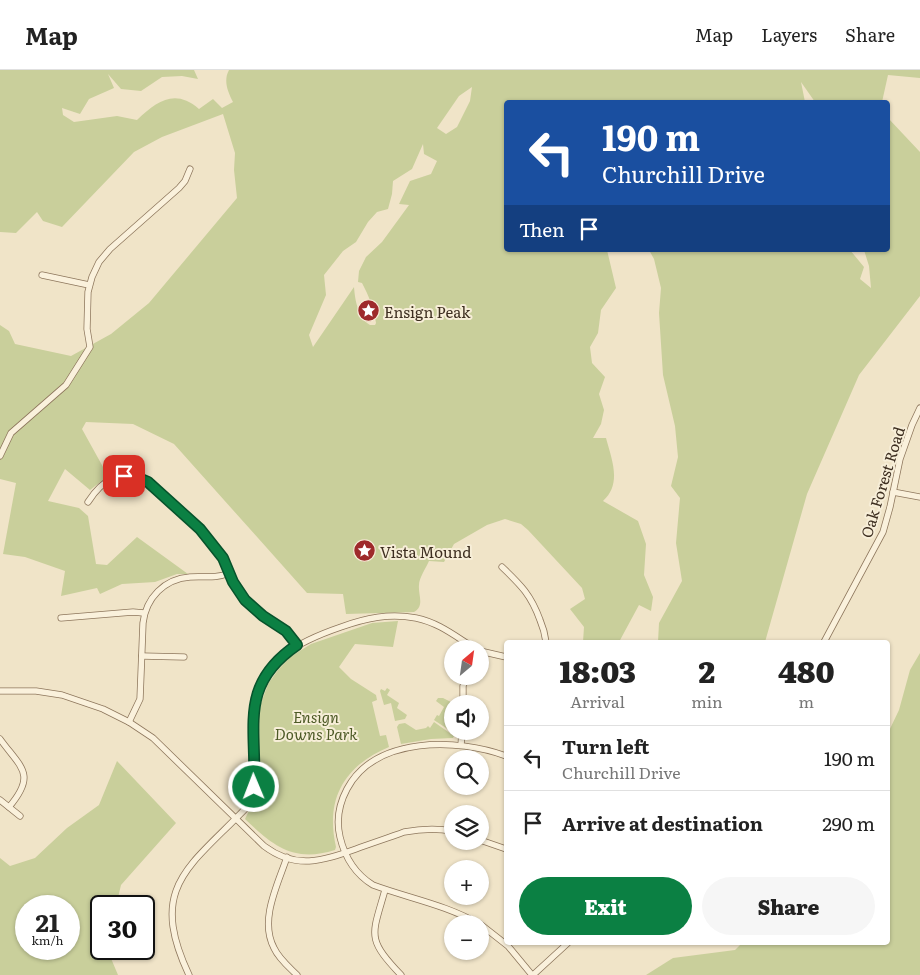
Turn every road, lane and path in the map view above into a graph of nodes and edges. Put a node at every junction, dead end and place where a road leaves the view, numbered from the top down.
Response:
1 (190, 169) dead end
2 (42, 275) dead end
3 (89, 285) junction
4 (920, 408) edge
5 (0, 456) edge
6 (893, 492) junction
7 (920, 497) edge
8 (88, 502) dead end
9 (502, 567) dead end
10 (230, 573) junction
11 (144, 613) junction
12 (61, 618) dead end
13 (462, 640) edge
14 (546, 640) edge
15 (825, 640) edge
16 (297, 645) junction
17 (489, 653) edge
18 (142, 656) junction
19 (184, 657) dead end
20 (504, 657) edge
21 (2, 692) edge
22 (129, 722) junction
23 (0, 739) edge
24 (461, 740) edge
25 (461, 745) junction
26 (504, 755) edge
27 (0, 800) edge
28 (9, 807) junction
29 (20, 816) dead end
30 (236, 818) junction
31 (444, 830) edge
32 (489, 843) edge
33 (504, 848) edge
34 (344, 853) junction
35 (287, 857) junction
36 (385, 890) junction
37 (459, 915) edge
38 (489, 931) edge
39 (504, 943) edge
40 (507, 945) edge
41 (566, 945) edge
42 (189, 975) edge
43 (297, 975) edge
44 (402, 975) edge
45 (533, 975) edge

1 - 3 street
2 - 3 street
3 - 5 street
4 - 6 street, Oak Forest Road
6 - 7 street
6 - 15 street, Oak Forest Road
8 - 10 street
9 - 14 street
10 - 11 street
10 - 16 street
11 - 12 street
11 - 18 street
13 - 16 street
16 - 30 street
17 - 20 street
18 - 19 street
18 - 22 street
21 - 22 street
22 - 30 street
23 - 28 street
24 - 25 street
25 - 26 street
25 - 34 street
27 - 28 street
28 - 29 street
30 - 35 street
30 - 42 street
31 - 34 street
32 - 33 street
34 - 35 street
34 - 36 street
35 - 43 street
36 - 37 street
36 - 44 street
38 - 39 street
40 - 45 street
41 - 45 street

